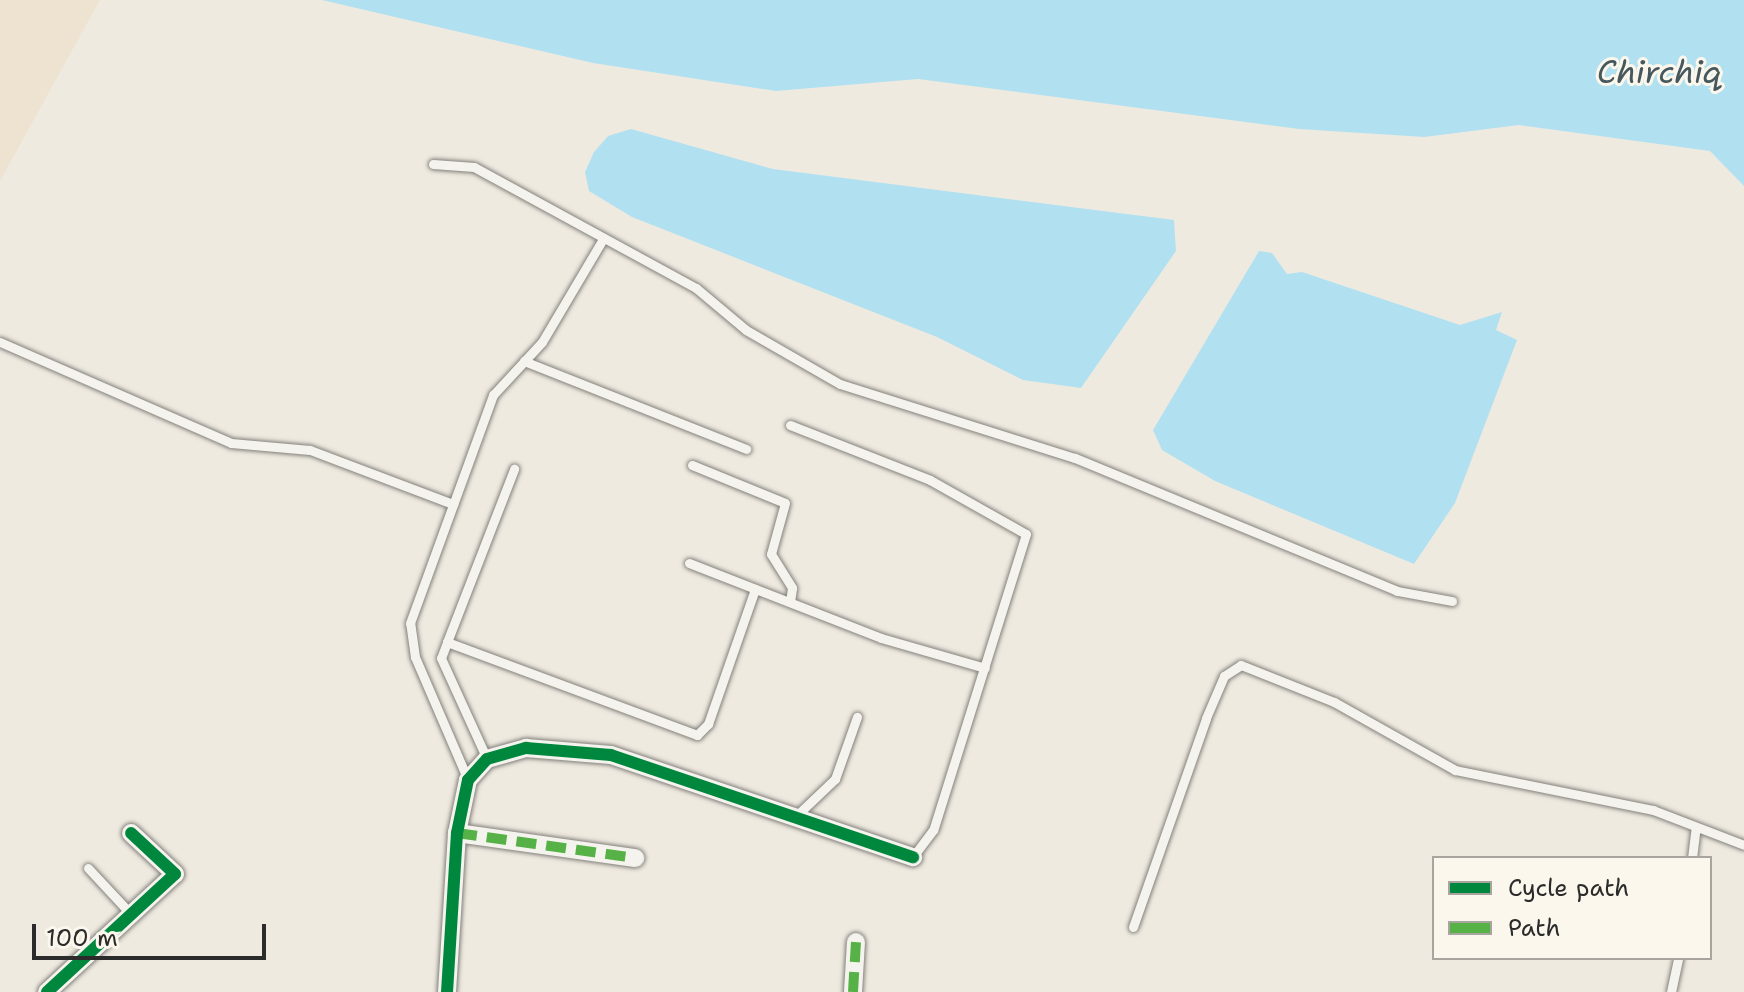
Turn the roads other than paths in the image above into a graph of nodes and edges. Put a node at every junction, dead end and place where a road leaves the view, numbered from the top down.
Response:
1 (433, 164) dead end
2 (603, 239) junction
3 (0, 342) edge
4 (524, 361) junction
5 (790, 425) dead end
6 (746, 449) dead end
7 (692, 465) dead end
8 (514, 469) dead end
9 (453, 504) junction
10 (689, 563) dead end
11 (755, 589) junction
12 (1452, 601) dead end
13 (790, 602) junction
14 (447, 642) junction
15 (985, 668) junction
16 (857, 717) dead end
17 (487, 759) junction
18 (468, 780) junction
19 (796, 816) junction
20 (1696, 827) junction
21 (131, 833) dead end
22 (457, 833) junction
23 (1744, 845) edge
24 (1692, 856) edge
25 (913, 857) joint
26 (635, 858) dead end
27 (88, 868) dead end
28 (130, 913) junction
29 (1133, 927) dead end
30 (856, 942) dead end
31 (1678, 960) edge
32 (47, 992) edge
33 (447, 992) edge
34 (853, 992) edge
35 (1671, 992) edge

1 - 2 lane
2 - 4 lane
2 - 12 lane
3 - 9 lane
4 - 6 lane
4 - 9 lane
5 - 15 lane
7 - 13 lane
8 - 14 lane
9 - 18 lane
10 - 11 lane
11 - 13 lane
11 - 14 lane
13 - 15 lane
14 - 17 lane
15 - 25 lane
16 - 19 lane
17 - 18 street
17 - 19 street
18 - 22 street
19 - 25 street
20 - 23 lane
20 - 24 lane
20 - 29 lane
21 - 28 street
22 - 26 street
22 - 33 street
27 - 28 lane
28 - 32 street
30 - 34 street
31 - 35 lane

